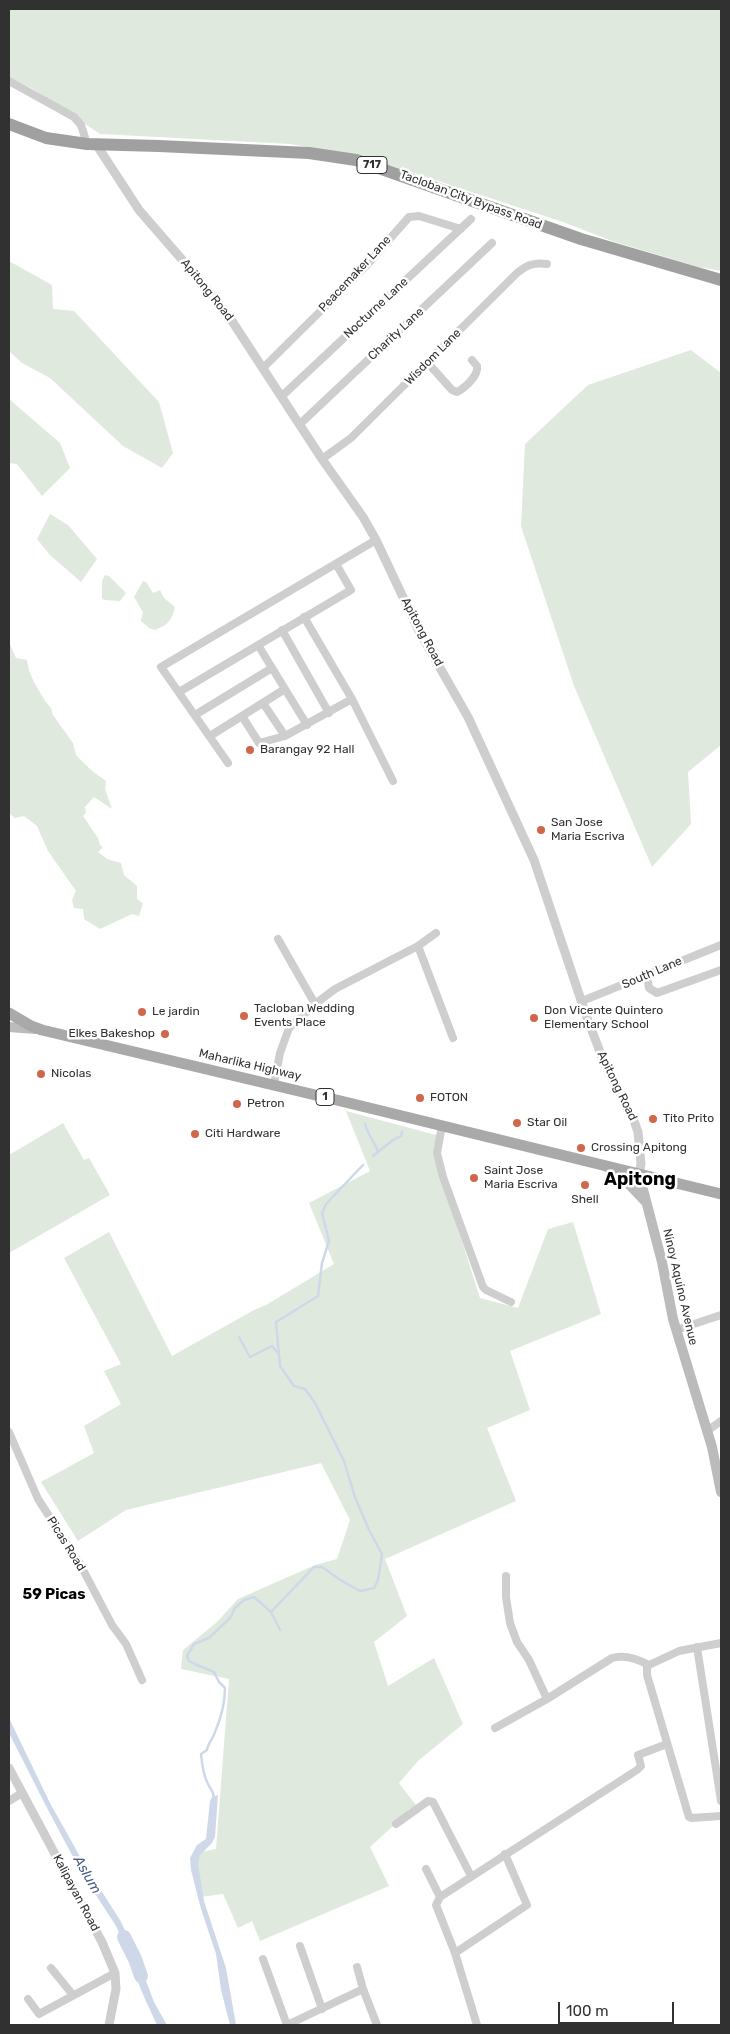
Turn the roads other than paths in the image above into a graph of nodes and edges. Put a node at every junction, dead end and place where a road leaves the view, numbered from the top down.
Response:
1 (9, 81) edge
2 (9, 124) edge
3 (92, 144) junction
4 (471, 219) dead end
5 (461, 229) junction
6 (492, 243) dead end
7 (547, 264) dead end
8 (721, 280) edge
9 (472, 360) dead end
10 (427, 362) junction
11 (263, 368) junction
12 (282, 396) junction
13 (300, 424) junction
14 (322, 459) junction
15 (376, 540) junction
16 (336, 564) junction
17 (304, 617) junction
18 (282, 630) junction
19 (258, 645) junction
20 (272, 668) junction
21 (285, 689) junction
22 (179, 692) junction
23 (352, 699) junction
24 (263, 703) junction
25 (329, 713) junction
26 (195, 715) junction
27 (242, 716) junction
28 (307, 725) junction
29 (210, 736) junction
30 (284, 736) junction
31 (228, 763) dead end
32 (393, 781) dead end
33 (436, 934) dead end
34 (278, 939) dead end
35 (721, 945) edge
36 (418, 946) junction
37 (721, 970) edge
38 (647, 976) junction
39 (582, 1001) junction
40 (315, 1004) junction
41 (9, 1013) edge
42 (9, 1027) edge
43 (42, 1030) junction
44 (453, 1038) dead end
45 (274, 1085) junction
46 (442, 1125) junction
47 (607, 1167) junction
48 (639, 1174) junction
49 (721, 1194) edge
50 (648, 1206) junction
51 (511, 1302) dead end
52 (721, 1315) edge
53 (676, 1330) junction
54 (721, 1421) edge
55 (707, 1431) junction
56 (9, 1432) edge
57 (721, 1492) edge
58 (506, 1576) dead end
59 (721, 1643) edge
60 (697, 1647) junction
61 (650, 1665) junction
62 (142, 1680) dead end
63 (547, 1699) junction
64 (495, 1728) dead end
65 (667, 1744) junction
66 (9, 1768) edge
67 (22, 1792) junction
68 (9, 1801) edge
69 (721, 1801) edge
70 (721, 1816) edge
71 (396, 1824) dead end
72 (505, 1854) junction
73 (426, 1869) dead end
74 (471, 1876) junction
75 (440, 1897) junction
76 (300, 1946) dead end
77 (455, 1953) junction
78 (263, 1959) dead end
79 (357, 1967) dead end
80 (50, 1968) dead end
81 (115, 1973) junction
82 (363, 1989) junction
83 (73, 1994) junction
84 (28, 1999) dead end
85 (322, 2008) junction
86 (109, 2025) edge
87 (287, 2025) edge
88 (377, 2025) edge
89 (477, 2025) edge

1 - 3 street
2 - 3 highway, Tacloban City Bypass Road / 717
3 - 8 highway, Tacloban City Bypass Road / 717
3 - 11 street, Apitong Road
4 - 5 street, Nocturne Lane
5 - 11 street, Peacemaker Lane
5 - 12 street, Nocturne Lane
6 - 13 street, Charity Lane
7 - 10 street, Wisdom Lane
9 - 10 street
10 - 14 street, Wisdom Lane
11 - 12 street, Apitong Road
12 - 13 street, Apitong Road
13 - 14 street, Apitong Road
14 - 15 street, Apitong Road
15 - 16 street
15 - 39 street, Apitong Road
16 - 17 street
16 - 22 street
17 - 18 street
17 - 23 street
18 - 19 street
18 - 25 street
19 - 20 street
19 - 22 street
20 - 21 street
20 - 26 street
21 - 24 street
21 - 28 street
22 - 26 street
23 - 25 street
23 - 32 street
24 - 27 street
24 - 30 street
25 - 28 street
26 - 29 street
27 - 29 street
27 - 30 street
28 - 30 street
29 - 31 street
33 - 36 street
34 - 40 street
35 - 38 street, South Lane
36 - 40 street
36 - 44 street
37 - 38 street
38 - 39 street, South Lane
39 - 48 street, Apitong Road
40 - 45 street
41 - 43 main road, Maharlika Highway / 1
42 - 43 main road
43 - 45 main road, Maharlika Highway / 1
45 - 46 main road, Maharlika Highway / 1
46 - 47 main road, Maharlika Highway / 1
46 - 51 street
47 - 48 main road, Maharlika Highway / 1
47 - 50 main road
48 - 49 main road, Maharlika Highway / 1
48 - 50 main road, Ninoy Aquino Avenue
50 - 53 main road, Ninoy Aquino Avenue
52 - 53 street
53 - 55 main road, Ninoy Aquino Avenue
54 - 55 street
55 - 57 main road, Ninoy Aquino Avenue
56 - 62 street, Picas Road
58 - 63 street
59 - 60 street
60 - 61 street
60 - 69 street
61 - 63 street
61 - 65 street
63 - 64 street
65 - 70 street
65 - 72 street
66 - 67 street, Kalipayan Road
67 - 68 street
67 - 81 street, Kalipayan Road
71 - 74 street
72 - 74 street
72 - 77 street
73 - 75 street
74 - 75 street
75 - 77 street
76 - 85 street
77 - 89 street
78 - 87 street
79 - 82 street
80 - 83 street
81 - 83 street
81 - 86 street, Kalipayan Road
82 - 85 street
82 - 88 street
83 - 84 street
85 - 87 street

